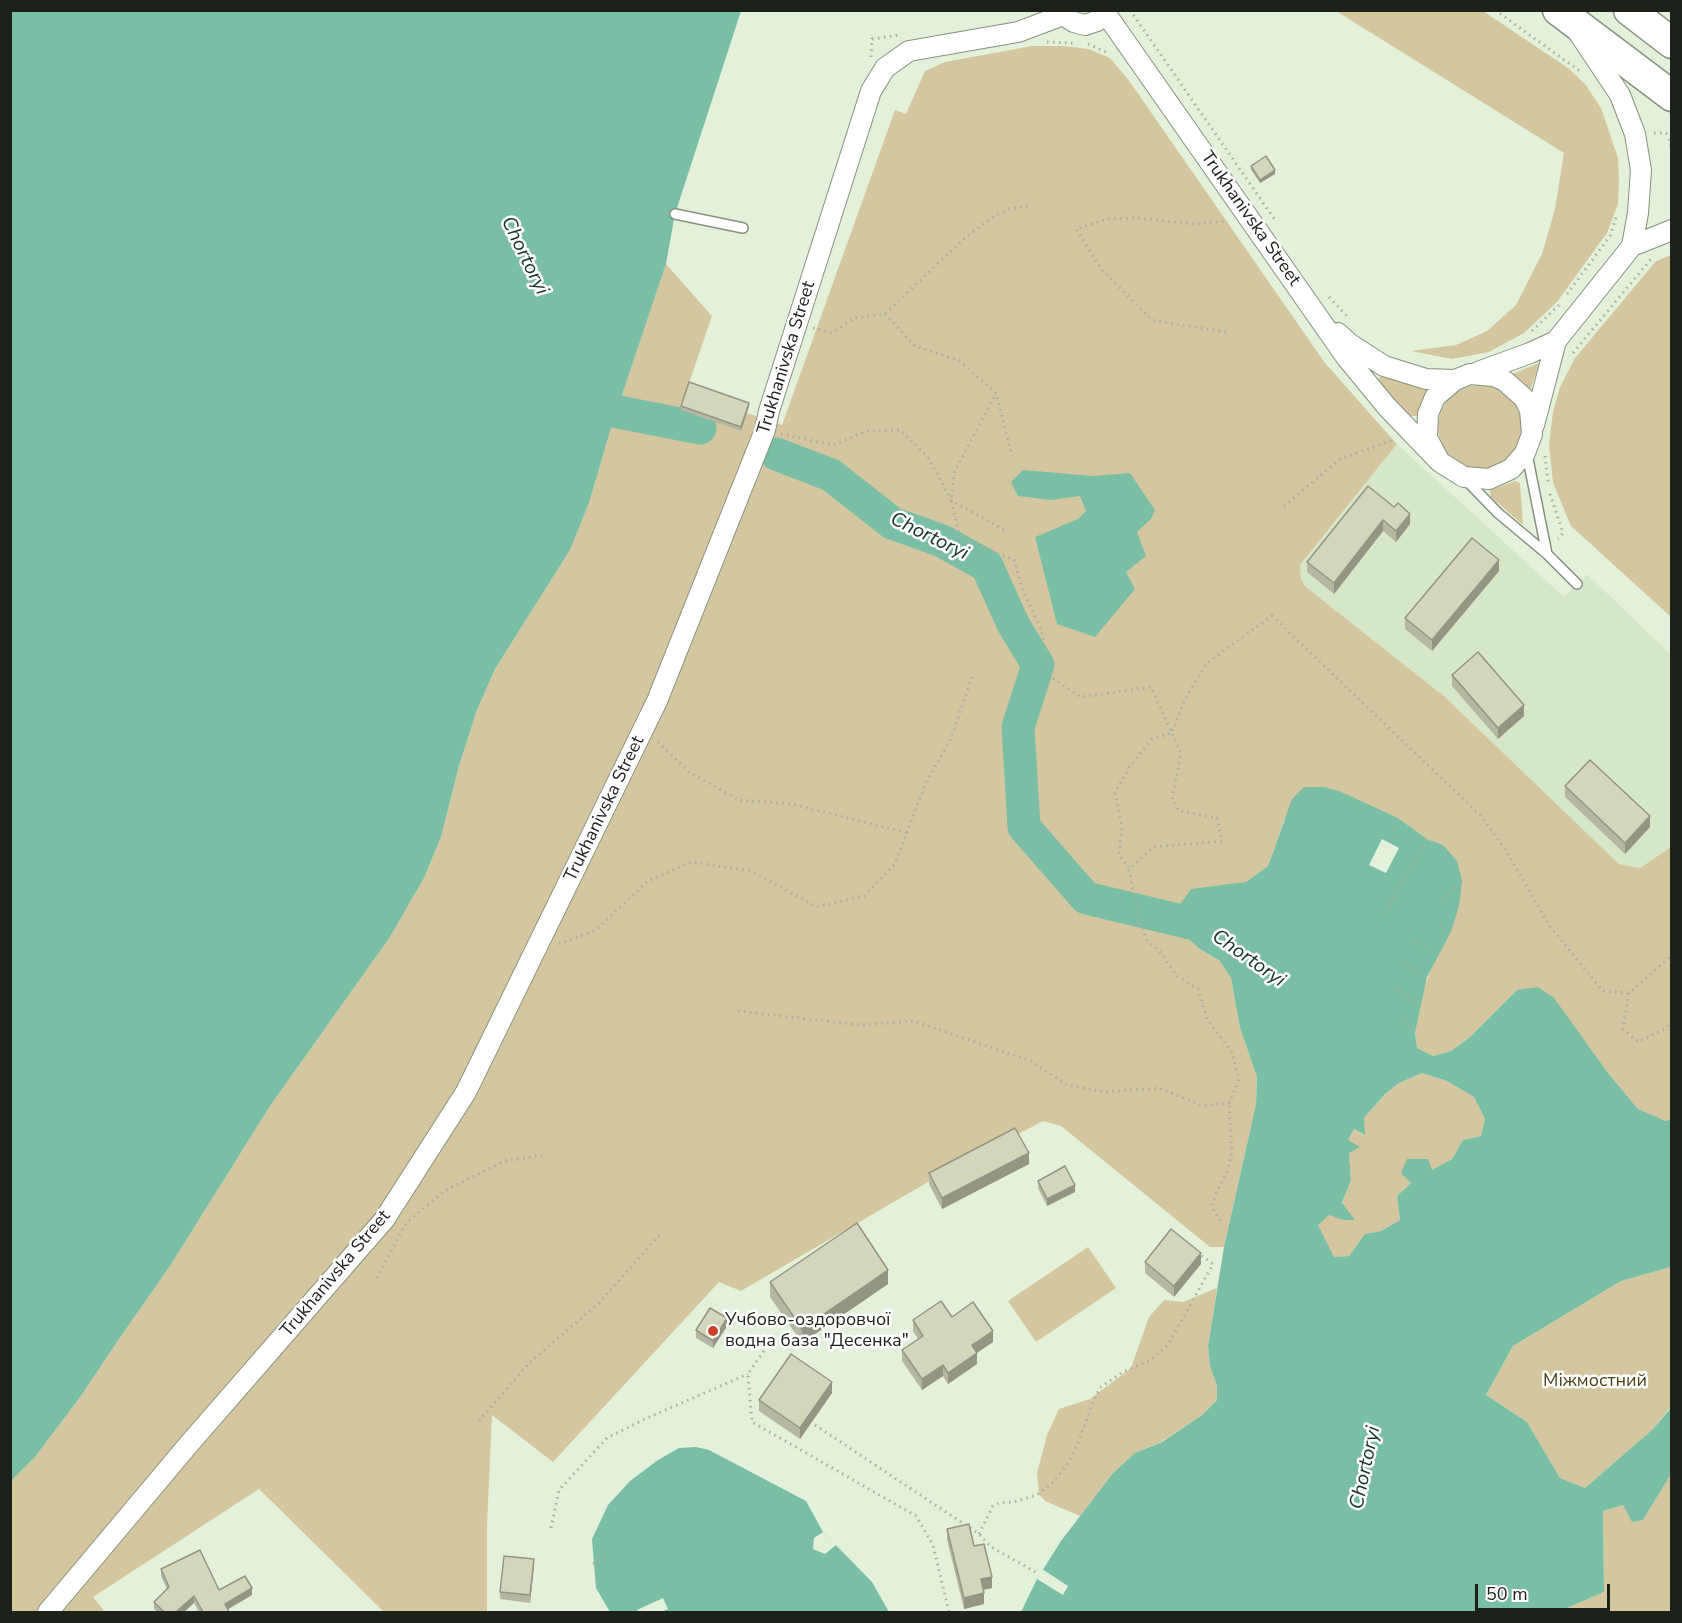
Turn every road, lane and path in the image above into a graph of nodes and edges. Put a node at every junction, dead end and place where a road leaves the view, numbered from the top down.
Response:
1 (1130, 10) edge
2 (1495, 10) edge
3 (1629, 10) edge
4 (1104, 11) edge
5 (1065, 12) edge
6 (1563, 14) edge
7 (1671, 43) edge
8 (1583, 74) dead end
9 (1671, 96) edge
10 (1635, 134) junction
11 (1670, 138) edge
12 (1671, 150) edge
13 (1031, 206) dead end
14 (1620, 206) dead end
15 (675, 214) dead end
16 (1230, 220) dead end
17 (1276, 221) dead end
18 (742, 228) dead end
19 (1671, 230) edge
20 (1632, 246) junction
21 (1328, 297) dead end
22 (1312, 309) junction
23 (885, 314) junction
24 (799, 319) junction
25 (1351, 320) dead end
26 (1226, 332) dead end
27 (1526, 336) dead end
28 (1556, 341) junction
29 (1462, 377) junction
30 (996, 393) junction
31 (767, 421) junction
32 (1398, 439) dead end
33 (1529, 442) junction
34 (1012, 456) dead end
35 (1440, 462) junction
36 (1464, 477) junction
37 (951, 500) junction
38 (1284, 506) dead end
39 (1006, 531) dead end
40 (1547, 554) junction
41 (1577, 584) dead end
42 (972, 676) dead end
43 (644, 728) junction
44 (1172, 733) junction
45 (1398, 818) dead end
46 (908, 833) junction
47 (1427, 839) dead end
48 (1391, 843) dead end
49 (1129, 869) junction
50 (1462, 881) dead end
51 (1441, 900) dead end
52 (1384, 914) dead end
53 (1440, 926) dead end
54 (1451, 932) dead end
55 (1414, 941) dead end
56 (1440, 953) dead end
57 (535, 954) junction
58 (1671, 956) edge
59 (1402, 964) dead end
60 (1427, 977) dead end
61 (1395, 987) dead end
62 (1629, 993) junction
63 (1420, 1005) dead end
64 (738, 1011) dead end
65 (1404, 1020) dead end
66 (1671, 1022) edge
67 (1415, 1033) dead end
68 (1229, 1103) junction
69 (543, 1155) dead end
70 (1220, 1221) dead end
71 (661, 1233) dead end
72 (1197, 1253) edge
73 (377, 1278) dead end
74 (774, 1336) dead end
75 (748, 1374) junction
76 (479, 1422) dead end
77 (814, 1425) edge
78 (551, 1528) dead end
79 (979, 1533) junction
80 (605, 1558) dead end
81 (593, 1564) dead end
82 (1039, 1574) dead end
83 (48, 1612) edge
84 (949, 1612) edge

1 - 17 path
2 - 8 path
3 - 7 main road
4 - 5 street
4 - 22 street, Trukhanivska Street
5 - 24 street, Trukhanivska Street
6 - 9 main road
6 - 10 street, Trukhanivska Street
10 - 11 path
10 - 20 street, Trukhanivska Street
11 - 12 path
13 - 23 path
14 - 27 path
15 - 18 lane
16 - 26 path
19 - 20 street, Trukhanivska Street
20 - 28 street, Trukhanivska Street
21 - 25 path
22 - 29 street, Trukhanivska Street
22 - 35 street, Trukhanivska Street
23 - 24 path
23 - 30 path
24 - 31 street, Trukhanivska Street
28 - 29 street, Trukhanivska Street
28 - 33 street, Trukhanivska Street
29 - 33 street
29 - 35 street
30 - 34 path
30 - 37 path
31 - 37 path
31 - 43 street, Trukhanivska Street
32 - 38 path
33 - 36 street
33 - 40 lane
35 - 36 street
36 - 40 lane
37 - 39 path
37 - 44 path
40 - 41 lane
42 - 46 path
43 - 46 path
43 - 57 street, Trukhanivska Street
44 - 49 path
44 - 49 path
44 - 62 path
45 - 48 path
46 - 57 path
47 - 52 path
49 - 68 path
50 - 51 path
53 - 54 path
55 - 56 path
57 - 83 street, Trukhanivska Street
58 - 62 path
59 - 60 path
61 - 63 path
62 - 66 path
64 - 68 path
65 - 67 path
68 - 70 path
69 - 73 path
71 - 76 path
72 - 79 path
74 - 75 path
75 - 78 path
75 - 84 path
77 - 79 path
79 - 82 path
80 - 81 path

